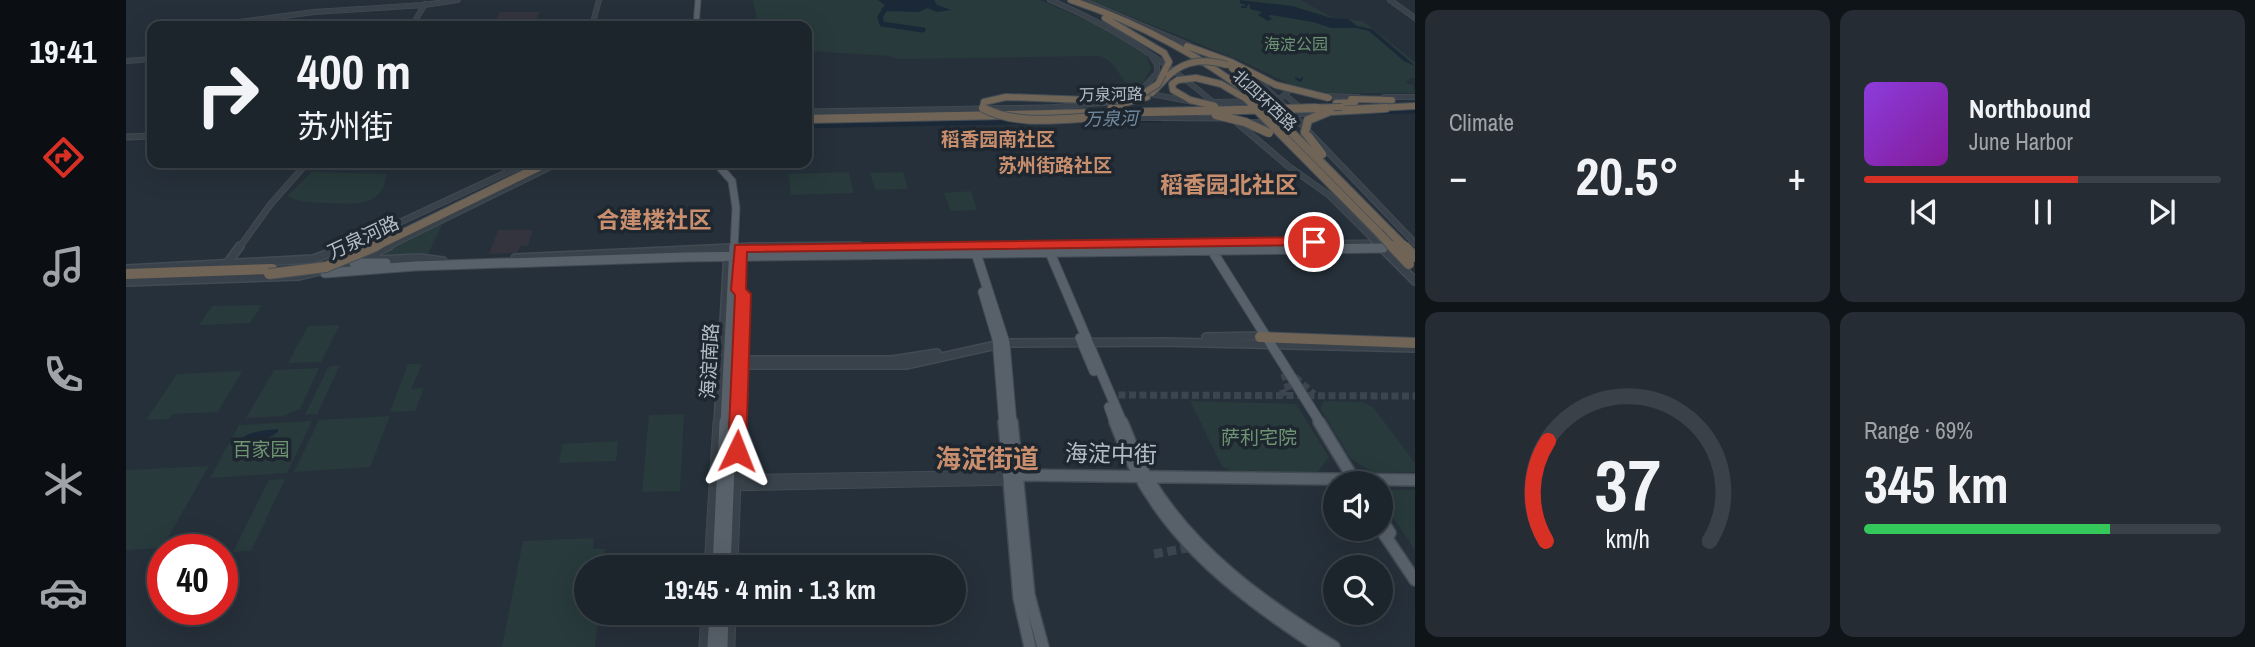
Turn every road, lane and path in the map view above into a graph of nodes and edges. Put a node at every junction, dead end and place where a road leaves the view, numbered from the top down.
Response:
1 (458, 0) edge
2 (599, 0) edge
3 (700, 0) edge
4 (1051, 0) edge
5 (1062, 0) edge
6 (1071, 0) edge
7 (1082, 0) edge
8 (1392, 0) edge
9 (427, 2) edge
10 (1088, 9) junction
11 (1415, 17) edge
12 (1105, 18) junction
13 (1123, 19) junction
14 (246, 21) edge
15 (416, 21) edge
16 (593, 21) edge
17 (698, 21) edge
18 (1153, 29) junction
19 (1176, 41) junction
20 (1144, 46) junction
21 (1189, 47) junction
22 (147, 58) edge
23 (126, 60) edge
24 (1243, 68) junction
25 (1219, 70) junction
26 (1292, 89) junction
27 (1139, 92) junction
28 (1285, 95) junction
29 (1247, 99) junction
30 (1260, 99) junction
31 (1277, 101) junction
32 (1204, 102) junction
33 (1213, 102) junction
34 (1336, 102) junction
35 (1415, 102) edge
36 (1197, 108) junction
37 (993, 109) junction
38 (1089, 110) junction
39 (842, 111) joint
40 (1036, 111) junction
41 (1156, 112) junction
42 (1308, 113) junction
43 (1028, 114) junction
44 (1291, 114) junction
45 (812, 116) edge
46 (812, 117) edge
47 (812, 117) edge
48 (812, 117) edge
49 (1219, 117) junction
50 (1228, 117) junction
51 (850, 118) junction
52 (997, 118) junction
53 (1298, 120) junction
54 (892, 121) junction
55 (1237, 123) junction
56 (1271, 130) junction
57 (147, 136) edge
58 (126, 137) edge
59 (303, 168) edge
60 (518, 168) edge
61 (521, 168) edge
62 (526, 168) edge
63 (536, 168) edge
64 (542, 168) edge
65 (547, 168) edge
66 (721, 168) edge
67 (728, 168) edge
68 (522, 174) junction
69 (504, 178) junction
70 (1362, 203) junction
71 (1406, 235) junction
72 (363, 241) junction
73 (1375, 241) junction
74 (1415, 243) edge
75 (379, 246) junction
76 (1415, 249) edge
77 (1209, 251) junction
78 (735, 253) junction
79 (973, 253) junction
80 (333, 254) junction
81 (1051, 255) junction
82 (515, 258) joint
83 (313, 259) junction
84 (1395, 260) junction
85 (443, 261) junction
86 (1414, 263) edge
87 (354, 264) junction
88 (226, 265) junction
89 (325, 273) junction
90 (313, 275) junction
91 (126, 276) edge
92 (1415, 281) edge
93 (1265, 339) junction
94 (1084, 340) junction
95 (1001, 341) junction
96 (1415, 343) edge
97 (734, 363) junction
98 (1345, 471) edge
99 (1012, 477) junction
100 (1142, 477) junction
101 (1415, 480) edge
102 (1323, 481) edge
103 (1393, 481) edge
104 (726, 483) junction
105 (1323, 485) edge
106 (1415, 485) edge
107 (1393, 486) edge
108 (1393, 537) edge
109 (1389, 541) edge
110 (711, 555) edge
111 (719, 555) edge
112 (725, 555) edge
113 (732, 555) edge
114 (1415, 569) edge
115 (1415, 580) edge
116 (705, 625) edge
117 (714, 625) edge
118 (723, 625) edge
119 (731, 625) edge
120 (704, 647) edge
121 (713, 647) edge
122 (722, 647) edge
123 (730, 647) edge
124 (1031, 647) edge
125 (1042, 647) edge
126 (1319, 647) edge
127 (1334, 647) edge

1 - 9 street
2 - 16 street
3 - 17 main road
4 - 20 street, 北四环西路
5 - 10 highway, 北四环西路
6 - 13 highway, 北四环西路
7 - 18 street, 北四环西路
8 - 11 street
9 - 14 street
9 - 15 street
10 - 12 highway
10 - 29 highway, 北四环西路
12 - 20 highway
12 - 41 highway, bridge
13 - 18 highway
13 - 25 highway, 北四环西路
18 - 19 street, 北四环西路
19 - 21 highway
19 - 26 street, 北四环西路
20 - 27 street
20 - 33 street, 北四环西路
21 - 24 highway
21 - 25 highway
22 - 23 street
24 - 31 street, 北四环西路
24 - 34 highway, bridge
25 - 30 highway, 北四环西路
26 - 28 street
26 - 35 street
27 - 32 street, 万泉河路
27 - 37 street, 万泉河路
28 - 31 street
28 - 42 street
29 - 36 highway, bridge
29 - 56 highway, 北四环西路, bridge
30 - 38 highway, bridge
30 - 70 highway, 北四环西路, bridge
31 - 33 street, 万泉河路
31 - 44 street, 北四环西路
32 - 33 street, 万泉河路
32 - 49 street
33 - 50 street, 北四环西路
34 - 35 highway, 万泉河路
34 - 35 highway, 万泉河路
34 - 36 highway, 万泉河路, bridge
34 - 36 highway, 万泉河路, bridge
35 - 42 street
35 - 70 highway, bridge
36 - 38 highway, 万泉河路
36 - 41 highway, 万泉河路
36 - 56 highway, bridge
37 - 39 street, 万泉河路
37 - 40 highway
38 - 40 highway, 万泉河路
39 - 45 highway
40 - 46 highway, 万泉河路
41 - 43 highway, 万泉河路
42 - 44 street
43 - 51 highway, 万泉河路
43 - 52 highway
44 - 53 street, 北四环西路
47 - 51 highway, 万泉河路
48 - 54 street, 万泉河路
49 - 50 street, 万泉河路, bridge
49 - 52 street, 万泉河路
50 - 55 street, 万泉河路
51 - 54 highway
52 - 54 street, 万泉河路
53 - 55 street
53 - 71 street, 北四环西路
55 - 73 street, 北四环西路
56 - 73 highway, 北四环西路
57 - 58 street
59 - 88 street
60 - 72 street, 万泉河路
61 - 69 highway
62 - 69 highway, 万泉河路
63 - 68 highway, 万泉河路
64 - 68 highway
65 - 75 street, 万泉河路
66 - 78 main road, 海淀南路
67 - 78 main road, 海淀南路
68 - 75 highway, 万泉河路
69 - 75 highway, 万泉河路
70 - 86 highway, 北四环西路, bridge
71 - 73 street
71 - 74 street, 北四环西路
72 - 75 street
72 - 80 street, 万泉河路
73 - 74 street
73 - 76 street
73 - 77 main road
73 - 78 street
73 - 84 street
73 - 86 highway, 北四环西路, bridge
75 - 85 street
75 - 87 street, 万泉河路
75 - 91 highway, 万泉河路, bridge
77 - 79 main road
77 - 81 street
77 - 93 main road
78 - 79 main road
78 - 79 main road
78 - 82 main road
78 - 89 main road
78 - 97 main road, 海淀南路
78 - 97 main road, 海淀南路
78 - 104 street, 海淀南路
79 - 81 street
79 - 95 main road
80 - 83 street, 万泉河路
80 - 87 street
80 - 89 street
81 - 94 main road
82 - 85 main road
83 - 88 street, 万泉河路
83 - 90 street
84 - 86 street
84 - 92 street
85 - 87 main road
87 - 89 street, 万泉河路
88 - 91 street, 万泉河路
89 - 90 street, 万泉河路
90 - 91 street, 万泉河路
93 - 94 street
93 - 96 street
93 - 96 highway
93 - 98 main road
94 - 95 street
94 - 100 main road
95 - 97 street
95 - 99 main road
97 - 104 main road, 海淀南路
99 - 100 main road, 海淀中街
99 - 104 street, 海淀中街
99 - 124 main road
99 - 125 main road
100 - 102 main road, 海淀中街
100 - 105 main road, 海淀中街
100 - 126 main road
100 - 127 main road
101 - 103 main road, 海淀中街
104 - 110 street, 海淀南路
104 - 111 main road, 海淀南路
104 - 112 main road, 海淀南路
104 - 113 street, 海淀南路
106 - 107 main road
108 - 114 main road
109 - 115 main road
116 - 120 street
117 - 121 main road
118 - 122 main road
119 - 123 street

